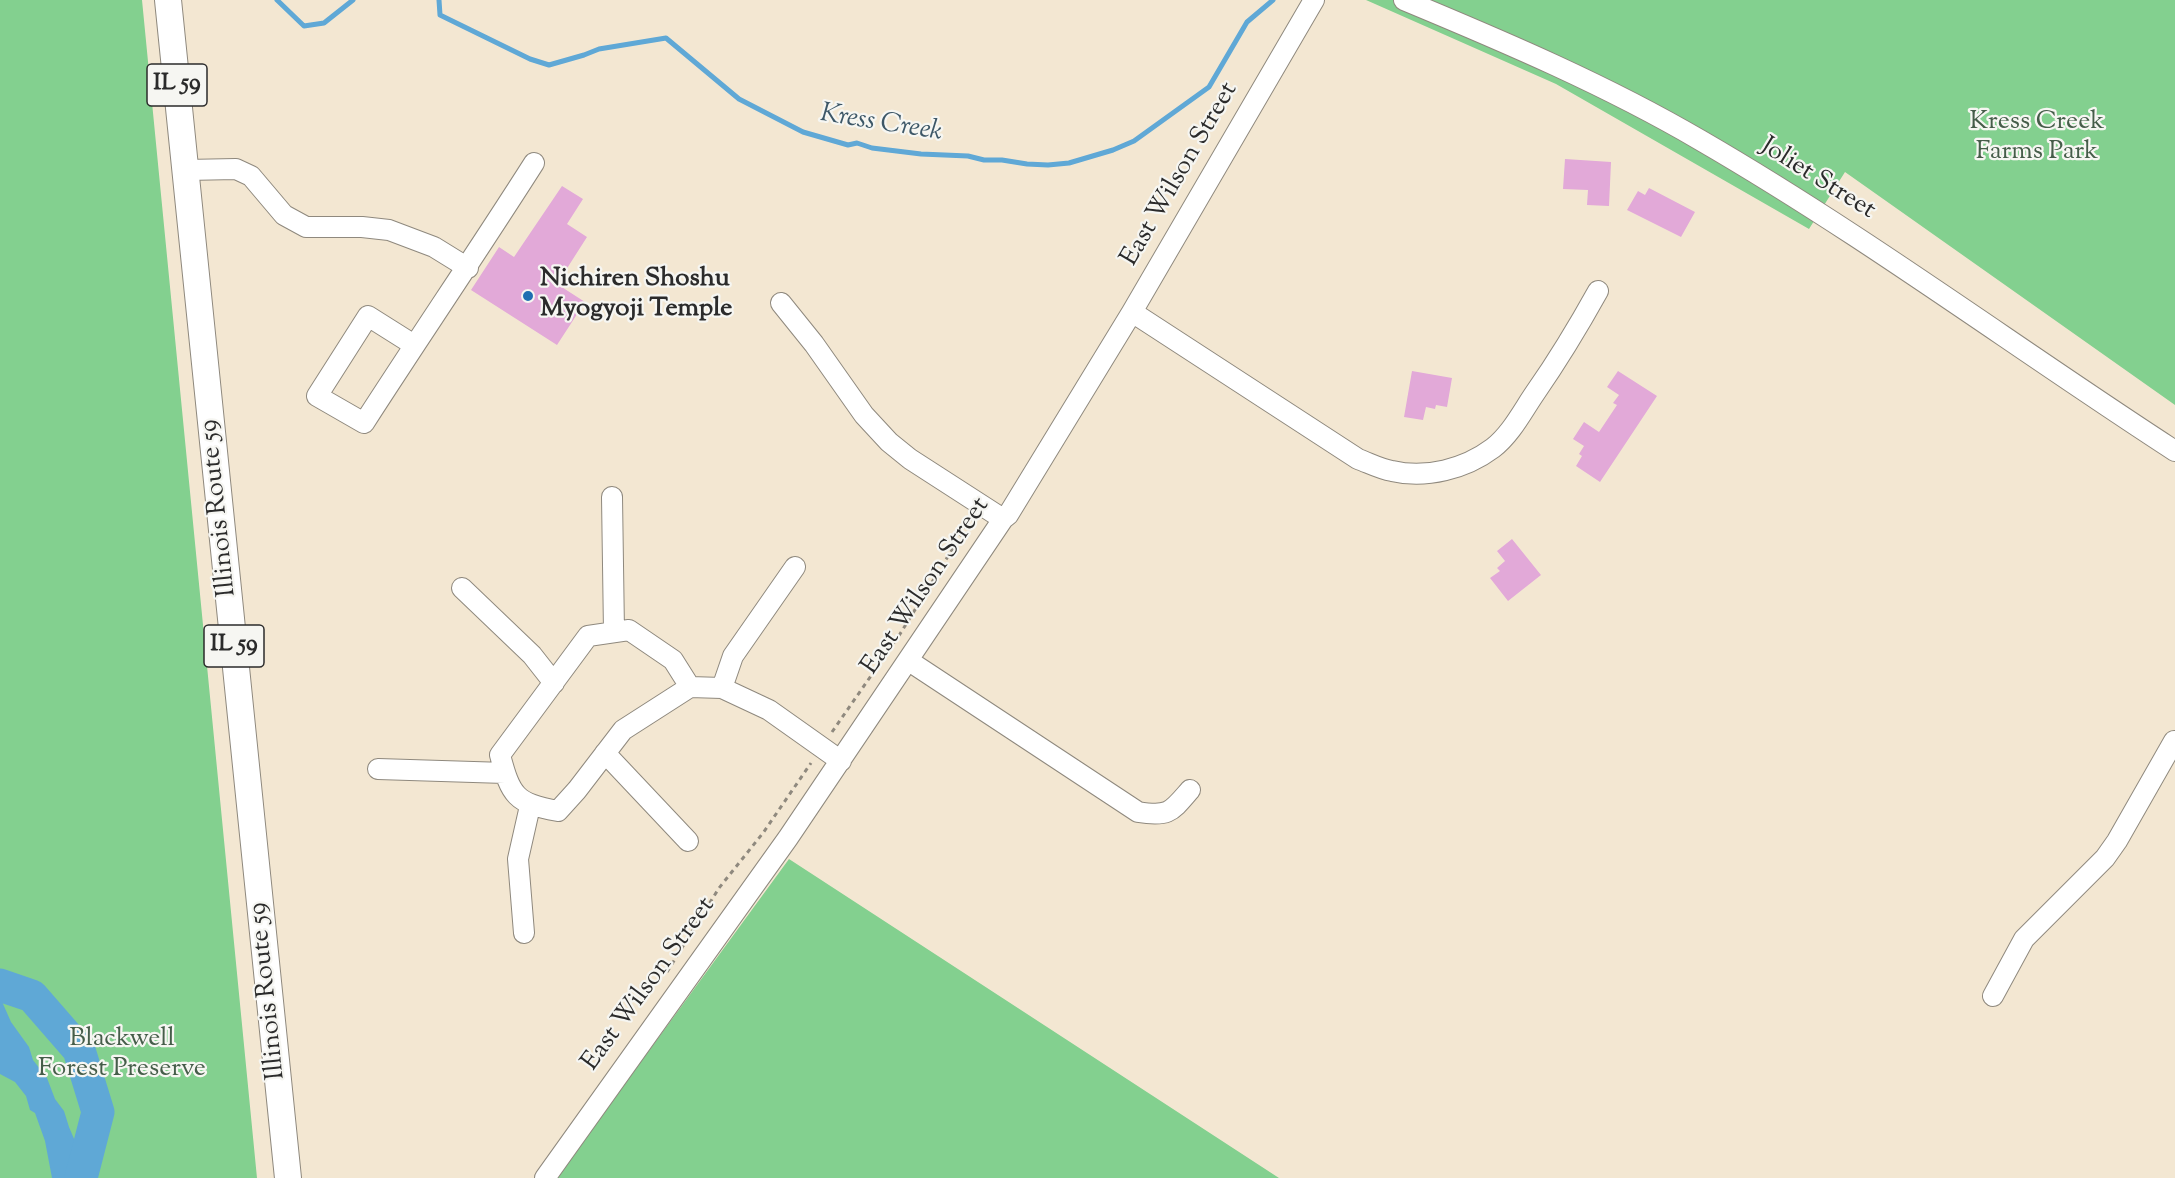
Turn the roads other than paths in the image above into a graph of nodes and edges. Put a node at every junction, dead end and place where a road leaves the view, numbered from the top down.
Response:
1 (168, 0) edge
2 (1314, 0) edge
3 (1404, 0) edge
4 (534, 163) dead end
5 (186, 170) junction
6 (468, 268) junction
7 (1598, 291) dead end
8 (781, 303) dead end
9 (1132, 312) junction
10 (414, 345) junction
11 (2175, 451) edge
12 (612, 498) dead end
13 (1003, 519) junction
14 (795, 567) dead end
15 (462, 588) dead end
16 (615, 632) junction
17 (909, 661) junction
18 (554, 683) junction
19 (690, 687) junction
20 (722, 688) junction
21 (2175, 740) edge
22 (2175, 745) edge
23 (605, 753) junction
24 (841, 761) junction
25 (378, 769) dead end
26 (505, 773) junction
27 (1190, 790) dead end
28 (530, 806) junction
29 (688, 840) dead end
30 (524, 933) dead end
31 (1993, 996) dead end
32 (288, 1178) edge
33 (545, 1178) edge

1 - 5 main road, Illinois Route 59 / IL 59
2 - 9 street, East Wilson Street
3 - 11 street, Joliet Street
4 - 6 street
5 - 6 street
5 - 32 main road, Illinois Route 59 / IL 59
6 - 10 street
7 - 9 street
8 - 13 street
9 - 13 street, East Wilson Street
10 - 10 street
12 - 16 street
13 - 17 street, East Wilson Street
14 - 20 street
15 - 18 street
16 - 18 street
16 - 19 street
17 - 24 street, East Wilson Street
17 - 27 street
18 - 26 street
19 - 20 street
19 - 23 street
20 - 24 street
21 - 22 street
21 - 31 street
23 - 28 street
23 - 29 street
24 - 33 street, East Wilson Street
25 - 26 street
26 - 28 street
28 - 30 street

